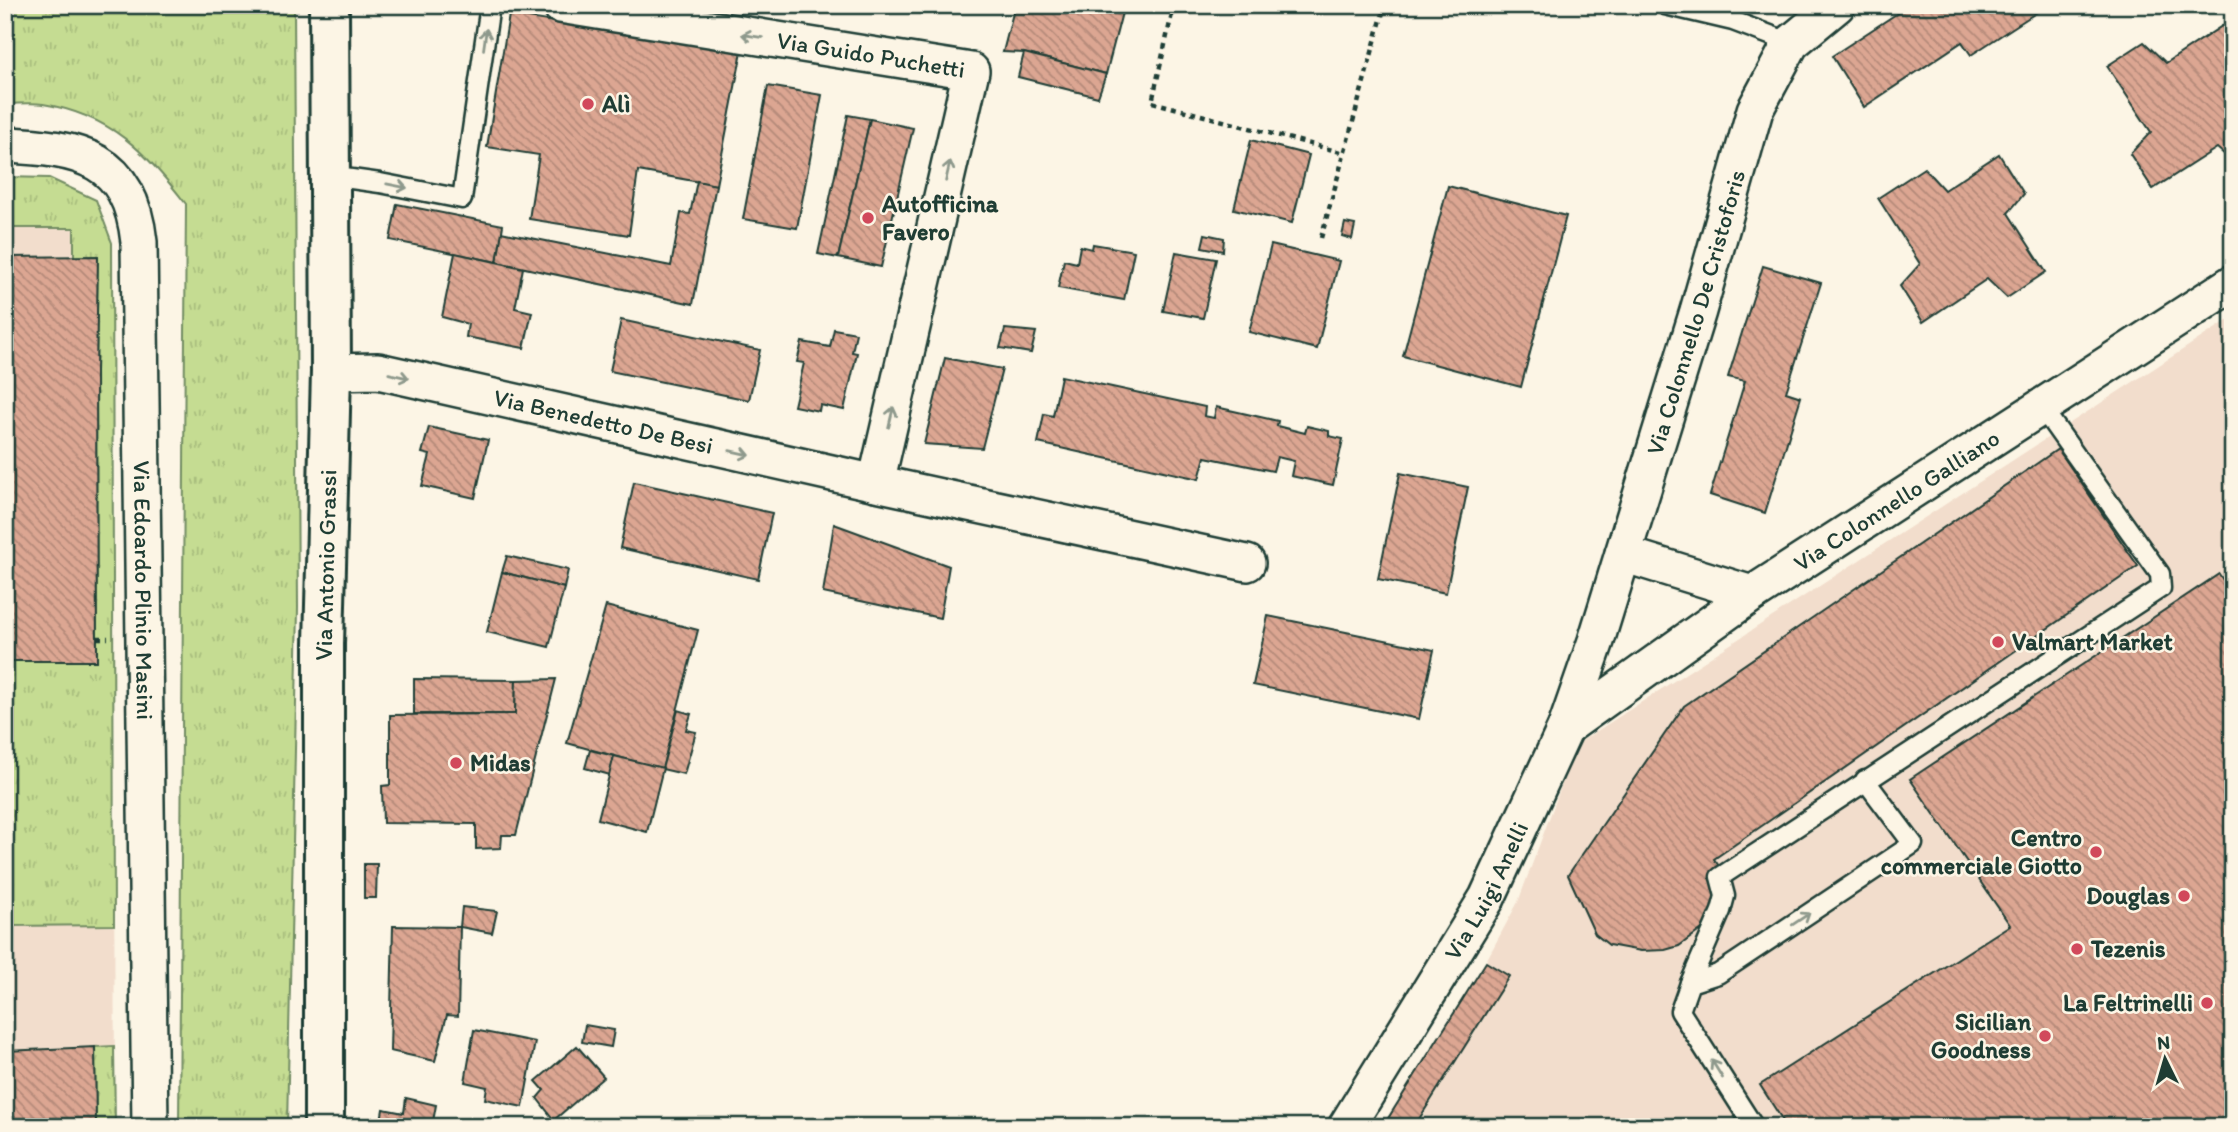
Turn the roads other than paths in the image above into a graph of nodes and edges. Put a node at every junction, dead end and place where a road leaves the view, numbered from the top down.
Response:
1 (329, 5) edge
2 (490, 5) edge
3 (560, 5) edge
4 (1665, 5) edge
5 (1837, 5) edge
6 (1791, 43) junction
7 (5, 145) edge
8 (330, 176) junction
9 (2233, 283) edge
10 (331, 372) junction
11 (2042, 408) junction
12 (876, 484) junction
13 (1623, 554) junction
14 (1247, 563) dead end
15 (1752, 594) junction
16 (1596, 641) joint
17 (1566, 727) junction
18 (1865, 780) junction
19 (1690, 983) junction
20 (324, 1077) junction
21 (150, 1127) edge
22 (304, 1127) edge
23 (324, 1127) edge
24 (1346, 1127) edge
25 (1754, 1127) edge

1 - 8 street, Via Antonio Grassi
8 -> 2 lane
12 -> 3 street, Via Guido Puchetti
4 - 6 lane
5 - 6 street, Via Colonnello De Cristoforis
6 - 13 street, Via Colonnello De Cristoforis
7 - 21 street, Via Edoardo Plinio Masini
8 - 10 street, Via Antonio Grassi
9 - 11 street, Via Colonnello Galliano
10 -> 12 street, Via Benedetto De Besi
10 - 20 street, Via Antonio Grassi
11 - 15 street, Via Colonnello Galliano
11 - 18 lane
12 - 14 street, Via Benedetto De Besi
13 - 15 street
13 - 16 street, Via Colonnello De Cristoforis
15 - 17 street, Via Colonnello Galliano
16 - 17 street, Via Luigi Anelli
17 - 24 street, Via Luigi Anelli
18 - 19 lane
19 -> 18 lane
25 -> 19 lane
20 - 22 street
20 - 23 street, Via Antonio Grassi

